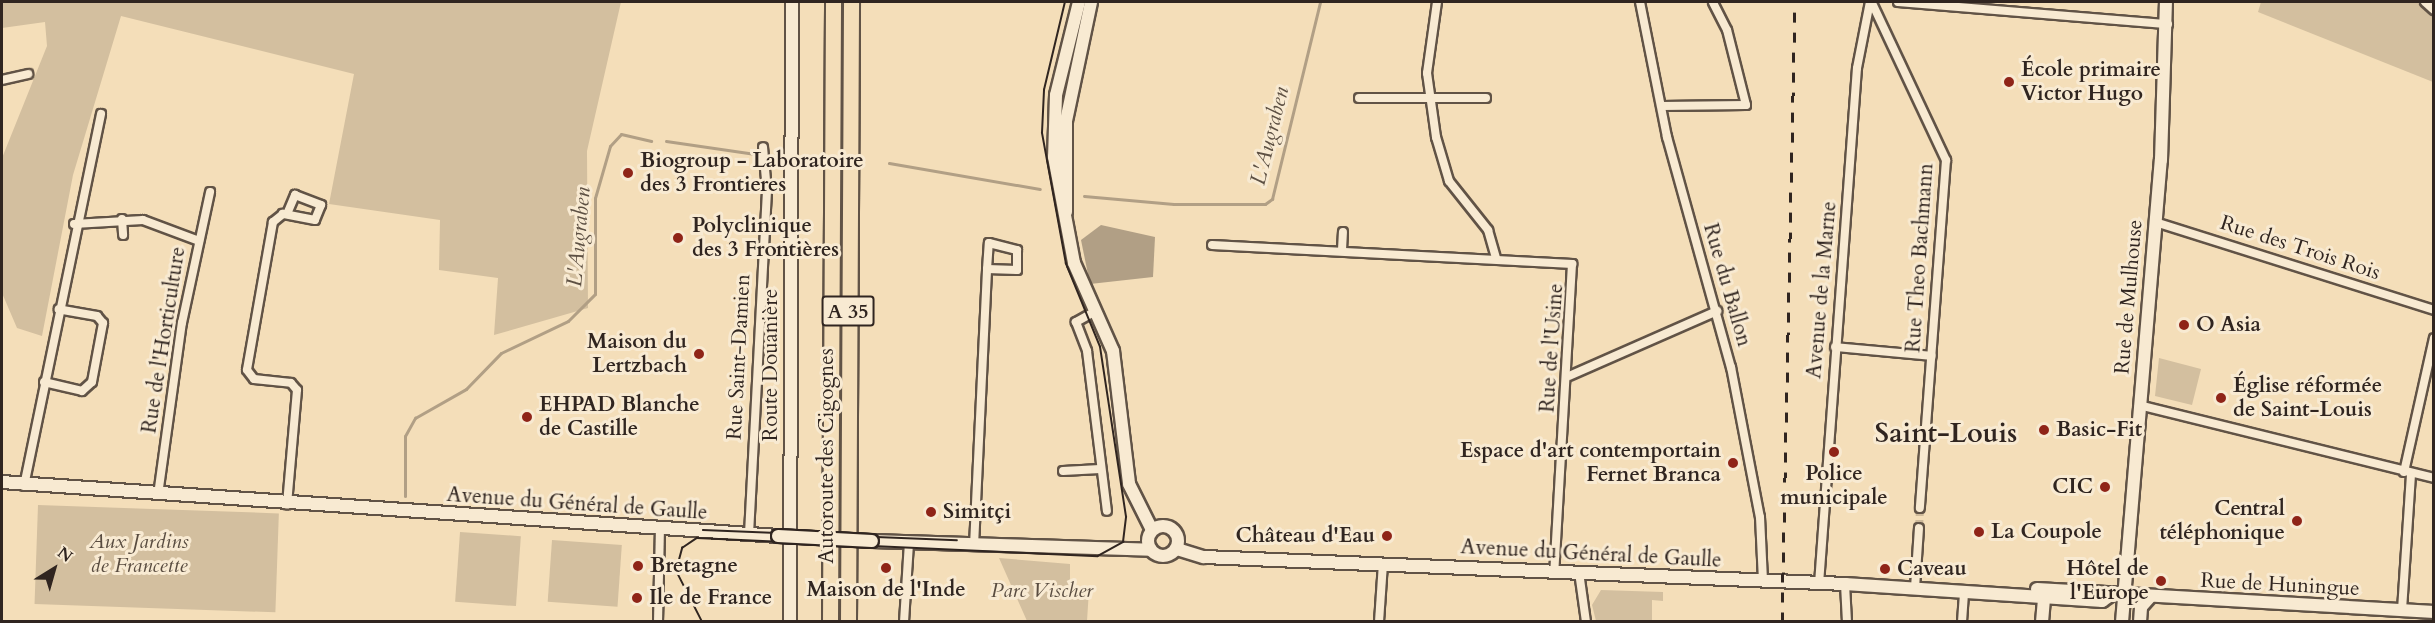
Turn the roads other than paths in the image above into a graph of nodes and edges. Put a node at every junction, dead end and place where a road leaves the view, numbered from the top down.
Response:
1 (792, 2) edge
2 (834, 2) edge
3 (851, 2) edge
4 (1079, 2) edge
5 (1091, 2) edge
6 (1437, 2) edge
7 (1640, 2) edge
8 (1713, 2) edge
9 (1871, 2) edge
10 (1898, 2) edge
11 (2166, 2) edge
12 (2425, 2) edge
13 (2433, 10) edge
14 (2168, 24) junction
15 (1880, 26) junction
16 (1864, 33) junction
17 (28, 74) dead end
18 (2, 80) edge
19 (1359, 98) dead end
20 (1486, 98) dead end
21 (1430, 102) junction
22 (1662, 106) junction
23 (100, 114) dead end
24 (763, 147) dead end
25 (210, 192) dead end
26 (1066, 213) junction
27 (287, 214) dead end
28 (122, 219) junction
29 (2155, 222) junction
30 (74, 224) junction
31 (1343, 232) dead end
32 (123, 235) dead end
33 (199, 241) junction
34 (1212, 245) dead end
35 (1342, 250) junction
36 (1496, 258) junction
37 (987, 269) junction
38 (59, 309) junction
39 (2433, 310) edge
40 (1717, 311) junction
41 (1094, 312) junction
42 (2433, 338) edge
43 (1835, 347) junction
44 (1932, 356) junction
45 (1569, 376) junction
46 (44, 382) junction
47 (2139, 405) junction
48 (1100, 469) junction
49 (1063, 471) dead end
50 (2407, 472) junction
51 (2433, 478) edge
52 (2, 482) edge
53 (24, 486) junction
54 (158, 495) junction
55 (287, 505) junction
56 (1920, 508) tunnel mouth
57 (1107, 511) dead end
58 (1919, 528) tunnel mouth
59 (660, 530) junction
60 (1152, 530) junction
61 (749, 534) junction
62 (909, 542) junction
63 (974, 546) junction
64 (1177, 549) junction
65 (1151, 550) junction
66 (1383, 564) junction
67 (1554, 572) junction
68 (1579, 572) junction
69 (1763, 581) junction
70 (1819, 584) junction
71 (1845, 584) junction
72 (1915, 588) junction
73 (1964, 591) junction
74 (2004, 592) junction
75 (2111, 595) junction
76 (2124, 596) junction
77 (2150, 597) junction
78 (2044, 598) junction
79 (2402, 610) junction
80 (2433, 612) edge
81 (658, 621) edge
82 (790, 621) edge
83 (830, 621) edge
84 (848, 621) edge
85 (904, 621) edge
86 (1379, 621) edge
87 (1586, 621) edge
88 (1847, 621) edge
89 (1962, 621) edge
90 (2042, 621) edge
91 (2122, 621) edge
92 (2140, 621) edge

1 - 82 main road, Route Douanière
2 - 83 highway, Autoroute des Cigognes / A 35
3 - 84 highway, Autoroute des Cigognes / A 35
4 - 26 main road
5 - 26 main road
6 - 21 street
7 - 22 street, Rue du Ballon
8 - 22 street
9 - 15 street, Rue Theo Bachmann
9 - 16 street, Avenue de la Marne
10 - 14 street
11 - 14 main road, Rue de Mulhouse
12 - 13 street
14 - 29 main road, Rue de Mulhouse
15 - 16 street
15 - 44 street, Rue Theo Bachmann
16 - 43 street, Avenue de la Marne
17 - 18 street
19 - 21 street
20 - 21 street
21 - 36 street
22 - 40 street, Rue du Ballon
23 - 30 street
24 - 61 street, Rue Saint-Damien
25 - 33 street, Rue de l'Horticulture
26 - 41 main road
27 - 55 street
28 - 30 street
28 - 32 street
28 - 33 street
29 - 39 street, Rue des Trois Rois
29 - 47 main road, Rue de Mulhouse
30 - 38 street
31 - 35 street
33 - 54 street, Rue de l'Horticulture
34 - 35 street
35 - 36 street
36 - 45 street, Rue de l'Usine
37 - 37 street
37 - 63 street
38 - 46 street
38 - 46 street
40 - 45 street
40 - 69 street, Rue du Ballon
41 - 48 street
41 - 60 main road
42 - 50 street
43 - 44 street
43 - 70 street, Avenue de la Marne
44 - 56 street, Rue Theo Bachmann
45 - 67 street, Rue de l'Usine
46 - 53 street
47 - 50 street
47 - 76 main road, Rue de Mulhouse
48 - 49 street
48 - 57 street
50 - 51 street
50 - 79 street
52 - 53 main road, Avenue du Général de Gaulle
53 - 54 main road, Avenue du Général de Gaulle
54 - 55 main road, Avenue du Général de Gaulle
55 - 59 main road, Avenue du Général de Gaulle
58 - 72 street
59 - 61 main road, Avenue du Général de Gaulle
59 - 81 street
60 - 64 main road
60 - 65 main road
61 - 62 main road, Avenue du Général de Gaulle, bridge
62 - 63 main road, Avenue du Général de Gaulle
62 - 85 street
63 - 65 main road, Avenue du Général de Gaulle
64 - 65 main road, Avenue du Général de Gaulle
64 - 66 main road, Avenue du Général de Gaulle
66 - 67 main road, Avenue du Général de Gaulle
66 - 86 street
67 - 68 main road, Avenue du Général de Gaulle
68 - 69 main road, Avenue du Général de Gaulle
68 - 87 street
69 - 70 main road, Avenue du Général de Gaulle
70 - 71 main road, Avenue du Général de Gaulle
71 - 72 main road, Avenue du Général de Gaulle
71 - 88 street
72 - 73 main road, Avenue du Général de Gaulle
73 - 74 main road, Avenue du Général de Gaulle
73 - 89 street
74 - 75 main road, Avenue du Général de Gaulle
74 - 78 main road, Avenue du Général de Gaulle
75 - 76 main road, Avenue du Général de Gaulle
75 - 78 main road, Avenue du Général de Gaulle
76 - 77 main road, Rue de Huningue
76 - 91 main road, Rue de Mulhouse
77 - 79 main road, Rue de Huningue
77 - 92 main road
78 - 90 main road
79 - 80 main road, Rue de Huningue

